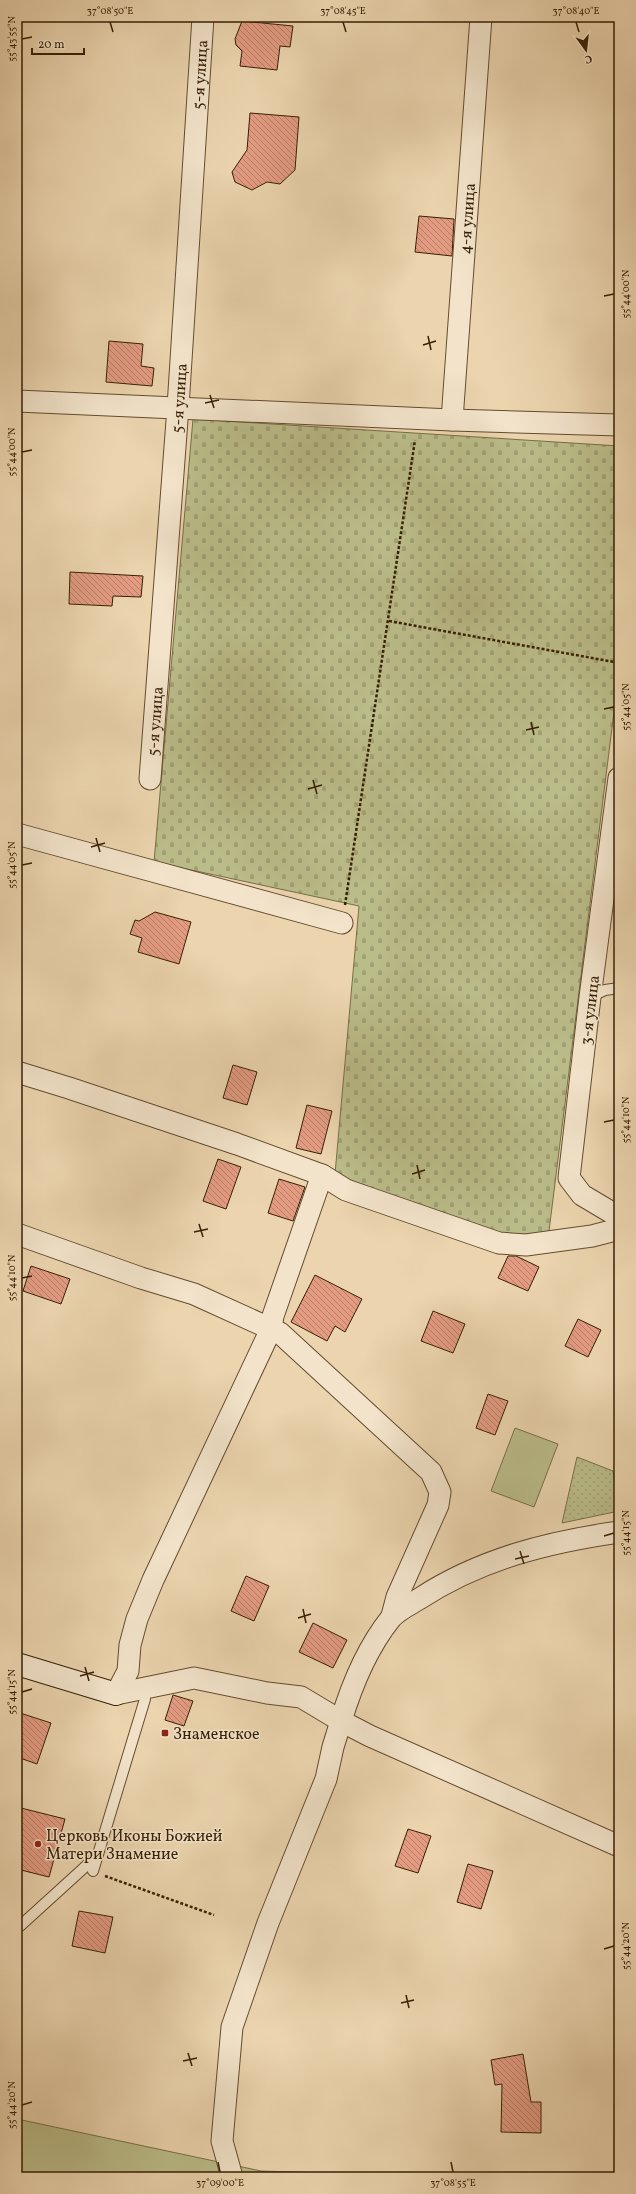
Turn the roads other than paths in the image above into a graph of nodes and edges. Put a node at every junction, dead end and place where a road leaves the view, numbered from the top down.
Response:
1 (203, 17) edge
2 (481, 17) edge
3 (17, 401) edge
4 (178, 407) junction
5 (452, 420) junction
6 (619, 425) edge
7 (619, 778) edge
8 (150, 779) dead end
9 (17, 834) edge
10 (342, 923) road end
11 (619, 988) edge
12 (590, 998) junction
13 (17, 1072) edge
14 (322, 1175) junction
15 (619, 1217) edge
16 (619, 1229) edge
17 (17, 1234) edge
18 (271, 1329) junction
19 (619, 1532) edge
20 (392, 1616) junction
21 (17, 1664) edge
22 (116, 1694) junction
23 (149, 1700) joint
24 (341, 1721) junction
25 (619, 1846) edge
26 (98, 1854) junction
27 (93, 1871) road end
28 (20, 1926) dead end
29 (232, 2177) edge

1 - 4 street, 5-я улица
2 - 5 street, 4-я улица
3 - 4 street
4 - 5 street
4 - 8 street, 5-я улица
5 - 6 street
7 - 12 street, 3-я улица
9 - 10 street
11 - 12 lane
12 - 15 street, 3-я улица
13 - 14 street
14 - 16 street
14 - 18 street
17 - 18 street
18 - 20 street
18 - 22 street
19 - 20 street
20 - 24 street
21 - 22 street
22 - 23 street
22 - 24 street
23 - 26 lane
24 - 25 street
24 - 29 street
26 - 27 lane
26 - 28 lane

